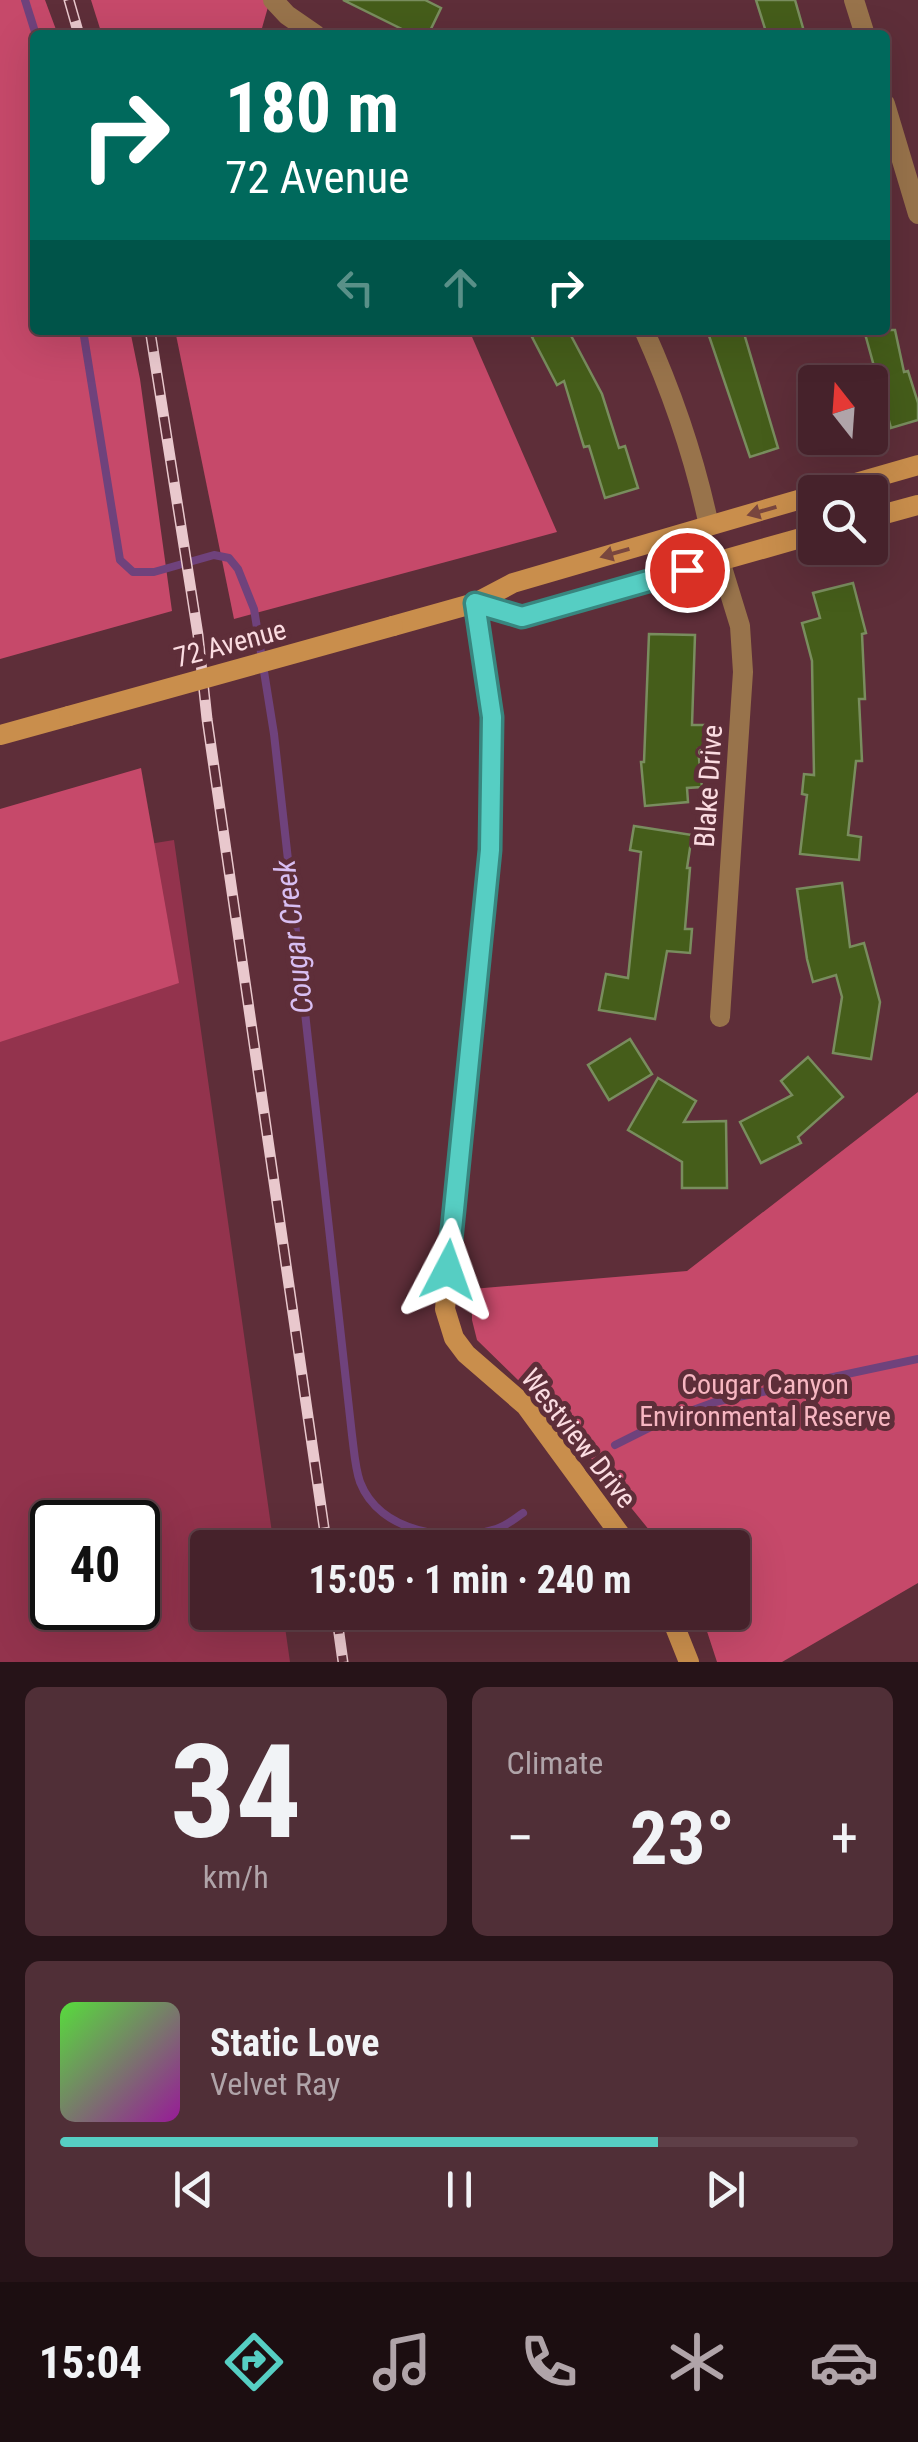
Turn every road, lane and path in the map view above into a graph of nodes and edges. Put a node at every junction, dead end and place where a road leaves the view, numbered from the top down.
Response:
1 (273, 0) edge
2 (854, 0) edge
3 (309, 30) edge
4 (863, 30) edge
5 (890, 121) edge
6 (918, 138) edge
7 (897, 144) junction
8 (918, 214) edge
9 (646, 335) edge
10 (918, 465) edge
11 (883, 475) edge
12 (798, 500) edge
13 (918, 505) edge
14 (888, 513) edge
15 (709, 526) junction
16 (798, 539) edge
17 (720, 561) junction
18 (475, 603) junction
19 (0, 735) edge
20 (720, 1017) dead end
21 (617, 1530) edge
22 (676, 1630) edge
23 (689, 1662) edge

1 - 3 street
2 - 4 street
5 - 7 street
6 - 7 street
7 - 8 street
9 - 15 street
10 - 11 main road
12 -> 15 main road, 72 Avenue
13 - 14 main road
15 -> 18 main road, 72 Avenue
16 - 17 main road
17 - 18 main road
17 - 20 street, Blake Drive
18 - 19 main road, 72 Avenue, bridge
18 - 21 main road, Westview Drive
22 - 23 main road

